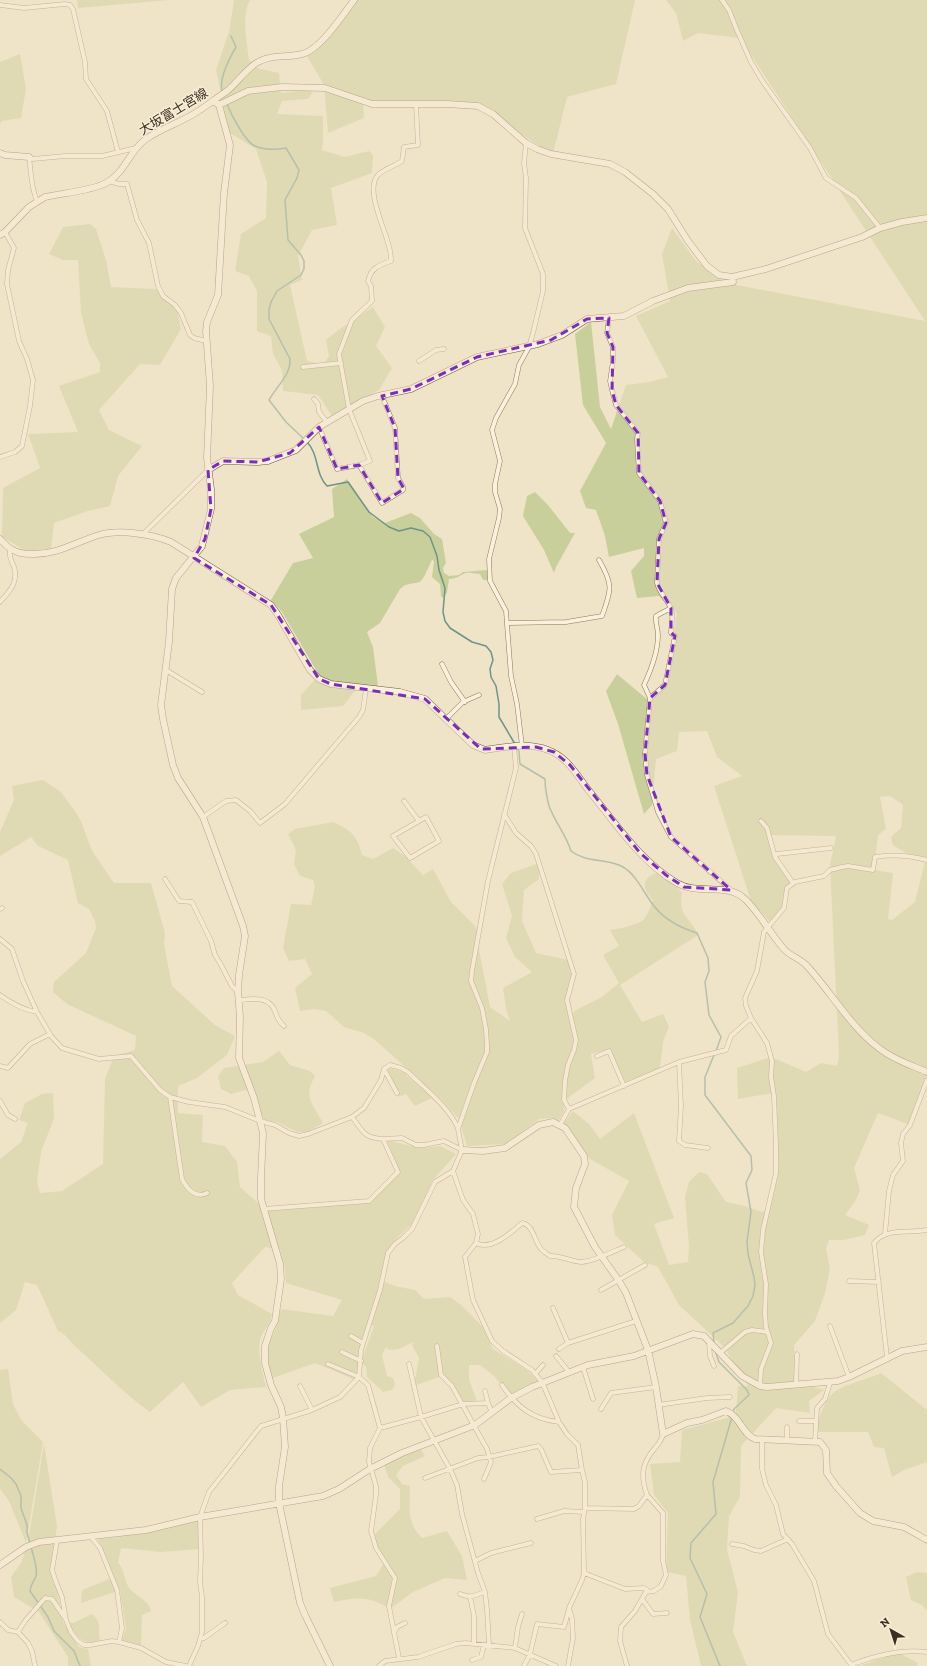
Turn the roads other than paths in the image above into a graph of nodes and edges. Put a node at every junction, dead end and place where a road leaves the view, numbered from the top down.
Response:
1 (354, 0) edge
2 (722, 0) edge
3 (0, 5) edge
4 (215, 99) junction
5 (220, 104) junction
6 (416, 104) junction
7 (526, 143) junction
8 (136, 148) junction
9 (118, 152) junction
10 (0, 153) edge
11 (29, 158) junction
12 (109, 182) junction
13 (37, 201) junction
14 (927, 218) edge
15 (880, 228) junction
16 (2, 234) edge
17 (732, 277) junction
18 (609, 318) junction
19 (206, 341) junction
20 (529, 347) junction
21 (444, 349) dead end
22 (419, 362) dead end
23 (341, 363) junction
24 (303, 367) dead end
25 (382, 396) junction
26 (314, 399) dead end
27 (349, 409) junction
28 (327, 422) junction
29 (319, 427) junction
30 (0, 457) edge
31 (359, 465) junction
32 (208, 470) junction
33 (142, 535) junction
34 (0, 539) edge
35 (10, 549) junction
36 (194, 558) junction
37 (599, 560) dead end
38 (0, 602) edge
39 (670, 608) junction
40 (507, 623) junction
41 (442, 664) dead end
42 (166, 670) junction
43 (366, 689) junction
44 (202, 692) dead end
45 (479, 695) dead end
46 (650, 698) junction
47 (465, 702) junction
48 (447, 718) junction
49 (514, 746) junction
50 (522, 746) junction
51 (404, 801) dead end
52 (504, 814) junction
53 (203, 817) junction
54 (419, 821) junction
55 (761, 821) dead end
56 (831, 848) dead end
57 (775, 857) junction
58 (927, 860) edge
59 (166, 879) dead end
60 (793, 883) junction
61 (731, 890) junction
62 (768, 928) junction
63 (0, 938) edge
64 (238, 992) junction
65 (0, 995) edge
66 (239, 1000) junction
67 (37, 1012) junction
68 (751, 1018) junction
69 (284, 1026) dead end
70 (50, 1034) junction
71 (597, 1056) dead end
72 (679, 1062) junction
73 (0, 1066) edge
74 (384, 1069) junction
75 (927, 1072) edge
76 (927, 1080) edge
77 (624, 1086) junction
78 (398, 1093) dead end
79 (170, 1097) junction
80 (0, 1101) edge
81 (569, 1110) junction
82 (352, 1117) junction
83 (15, 1119) dead end
84 (260, 1121) junction
85 (560, 1125) junction
86 (458, 1128) junction
87 (383, 1139) junction
88 (708, 1148) dead end
89 (462, 1150) junction
90 (452, 1171) junction
91 (207, 1193) dead end
92 (263, 1209) junction
93 (927, 1230) edge
94 (885, 1234) junction
95 (476, 1243) junction
96 (624, 1247) dead end
97 (601, 1256) junction
98 (645, 1265) dead end
99 (619, 1281) junction
100 (849, 1281) dead end
101 (878, 1282) junction
102 (601, 1290) dead end
103 (553, 1308) dead end
104 (636, 1321) junction
105 (830, 1326) dead end
106 (768, 1332) junction
107 (351, 1336) dead end
108 (363, 1343) junction
109 (568, 1343) junction
110 (710, 1343) junction
111 (437, 1346) dead end
112 (927, 1347) edge
113 (559, 1349) dead end
114 (648, 1350) junction
115 (342, 1352) dead end
116 (719, 1352) junction
117 (797, 1354) dead end
118 (556, 1356) dead end
119 (888, 1357) junction
120 (360, 1361) junction
121 (328, 1364) dead end
122 (409, 1364) dead end
123 (544, 1365) dead end
124 (714, 1366) dead end
125 (583, 1367) junction
126 (569, 1372) junction
127 (535, 1374) junction
128 (359, 1377) junction
129 (849, 1377) junction
130 (542, 1382) junction
131 (830, 1383) junction
132 (502, 1385) dead end
133 (796, 1385) junction
134 (300, 1386) dead end
135 (760, 1386) junction
136 (656, 1387) junction
137 (485, 1392) dead end
138 (730, 1397) dead end
139 (511, 1398) junction
140 (593, 1399) dead end
141 (488, 1403) junction
142 (463, 1404) junction
143 (658, 1405) junction
144 (601, 1409) dead end
145 (312, 1410) junction
146 (492, 1413) junction
147 (284, 1418) junction
148 (421, 1418) junction
149 (799, 1421) dead end
150 (559, 1422) junction
151 (816, 1422) junction
152 (475, 1425) junction
153 (787, 1427) dead end
154 (380, 1428) junction
155 (663, 1434) junction
156 (434, 1440) junction
157 (762, 1441) junction
158 (787, 1441) junction
159 (815, 1442) junction
160 (489, 1457) junction
161 (450, 1469) junction
162 (370, 1470) junction
163 (582, 1470) junction
164 (425, 1478) dead end
165 (484, 1479) dead end
166 (647, 1495) junction
167 (279, 1503) junction
168 (584, 1510) junction
169 (200, 1517) junction
170 (537, 1519) dead end
171 (90, 1537) junction
172 (788, 1540) junction
173 (927, 1540) edge
174 (57, 1541) junction
175 (531, 1543) dead end
176 (732, 1544) dead end
177 (475, 1561) junction
178 (0, 1565) edge
179 (584, 1573) junction
180 (485, 1592) junction
181 (646, 1592) junction
182 (460, 1594) dead end
183 (470, 1596) junction
184 (642, 1599) junction
185 (570, 1608) junction
186 (667, 1613) dead end
187 (522, 1614) dead end
188 (66, 1620) junction
189 (0, 1622) edge
190 (225, 1623) dead end
191 (405, 1623) dead end
192 (18, 1632) junction
193 (393, 1633) junction
194 (200, 1639) junction
195 (119, 1642) junction
196 (474, 1643) junction
197 (486, 1645) junction
198 (515, 1648) junction
199 (927, 1652) edge
200 (530, 1654) junction
201 (399, 1658) junction
202 (472, 1660) dead end
203 (35, 1666) edge
204 (186, 1666) edge
205 (189, 1666) edge
206 (330, 1666) edge
207 (379, 1666) edge
208 (524, 1666) edge
209 (556, 1666) edge
210 (568, 1666) edge
211 (627, 1666) edge
212 (852, 1666) edge

1 - 4 street, 大坂富士宮線
2 - 15 street
3 - 9 street
4 - 5 street
4 - 8 street, 大坂富士宮線
5 - 6 street
5 - 19 street
6 - 7 street
6 - 23 street
7 - 17 street
7 - 20 street
8 - 9 street
8 - 12 street, 大坂富士宮線
9 - 11 street
10 - 11 street
11 - 13 street
12 - 13 street, 大坂富士宮線
12 - 19 street
13 - 16 street, 大坂富士宮線
14 - 15 street
15 - 17 street
16 - 30 street
17 - 18 street
18 - 20 street
18 - 39 street
19 - 32 street
20 - 25 street
20 - 40 street
21 - 22 street
23 - 24 street
23 - 27 street
25 - 27 street
25 - 31 street
26 - 28 street
27 - 28 street
27 - 31 street
28 - 29 street
29 - 31 street
29 - 32 street
32 - 33 street
32 - 36 street
33 - 35 street
33 - 36 street
34 - 35 street
35 - 38 street
36 - 42 street
36 - 43 street
37 - 40 street
39 - 46 street
39 - 46 street
40 - 50 street
41 - 47 street
42 - 44 street
42 - 53 street
43 - 48 street
43 - 53 street
45 - 47 street
46 - 61 street
47 - 48 street
48 - 49 street
49 - 50 street
49 - 52 street
50 - 61 street
51 - 54 street
52 - 81 street
52 - 86 street
53 - 64 street
54 - 54 street
55 - 57 street
56 - 57 street
57 - 60 street
58 - 60 street
59 - 64 street
60 - 62 street
61 - 62 street
62 - 68 street
62 - 75 street
63 - 67 street
64 - 66 street
65 - 67 street
66 - 69 street
66 - 84 street
67 - 70 street
68 - 72 street
68 - 106 street
70 - 73 street
70 - 79 street
71 - 77 street
72 - 77 street
72 - 88 street
74 - 78 street
74 - 82 street
74 - 86 street
76 - 94 street
77 - 81 street
79 - 84 street
79 - 91 street
80 - 83 street
81 - 85 street
82 - 84 street
82 - 87 street
84 - 92 street
85 - 89 street
85 - 97 street
86 - 89 street
87 - 89 street
87 - 92 street
89 - 90 street
90 - 95 street
90 - 108 street
92 - 147 street
93 - 94 street
94 - 101 street
95 - 97 street
95 - 127 street
96 - 97 street
97 - 99 street
98 - 99 street
99 - 102 street
99 - 104 street
100 - 101 street
101 - 119 street
103 - 109 street
104 - 109 street
104 - 114 street
105 - 129 street
106 - 116 street
106 - 135 street
107 - 108 street
108 - 120 street
109 - 113 street
110 - 114 street
110 - 116 street
110 - 124 street
111 - 142 street
112 - 119 street
114 - 125 street
114 - 136 street
115 - 120 street
116 - 135 street
117 - 133 street
118 - 126 street
119 - 129 street
120 - 128 street
121 - 128 street
122 - 148 street
123 - 127 street
125 - 126 street
125 - 140 street
126 - 130 street
127 - 130 street
128 - 145 street
128 - 154 street
129 - 131 street
130 - 139 street
130 - 150 street
131 - 133 street
131 - 151 street
132 - 139 street
133 - 135 street
134 - 145 street
136 - 143 street
136 - 144 street
137 - 141 street
138 - 143 street
139 - 146 street
139 - 150 street
141 - 142 street
141 - 146 street
142 - 148 street
142 - 152 street
143 - 155 street
145 - 147 street
146 - 152 street
147 - 167 street
147 - 169 street
148 - 154 street
148 - 156 street
149 - 151 street
150 - 163 street
151 - 159 street
152 - 156 street
152 - 160 street
153 - 158 street
154 - 162 street
155 - 157 street
155 - 166 street
156 - 161 street
156 - 162 street
157 - 158 street
157 - 172 street
158 - 159 street
159 - 173 street
160 - 161 street
160 - 163 street
160 - 165 street
161 - 164 street
161 - 177 street
162 - 167 street
162 - 193 street
163 - 168 street
166 - 168 street
166 - 181 street
167 - 169 street
167 - 206 street
168 - 170 street
168 - 179 street
169 - 171 street
169 - 194 street
171 - 174 street
171 - 195 street
172 - 176 street
172 - 212 street
174 - 178 street
174 - 188 street
175 - 177 street
177 - 180 street
179 - 181 street
179 - 185 street
180 - 183 street
180 - 197 street
181 - 184 street
182 - 183 street
183 - 196 street
184 - 186 street
184 - 211 street
185 - 200 street
185 - 210 street
187 - 198 street
188 - 192 street
188 - 195 street
189 - 192 street
190 - 194 street
191 - 193 street
192 - 203 street
193 - 201 street
194 - 205 street
195 - 204 street
196 - 197 street
196 - 201 street
197 - 198 street
197 - 202 street
198 - 200 street
199 - 212 street
200 - 208 street
200 - 209 street
201 - 207 street

